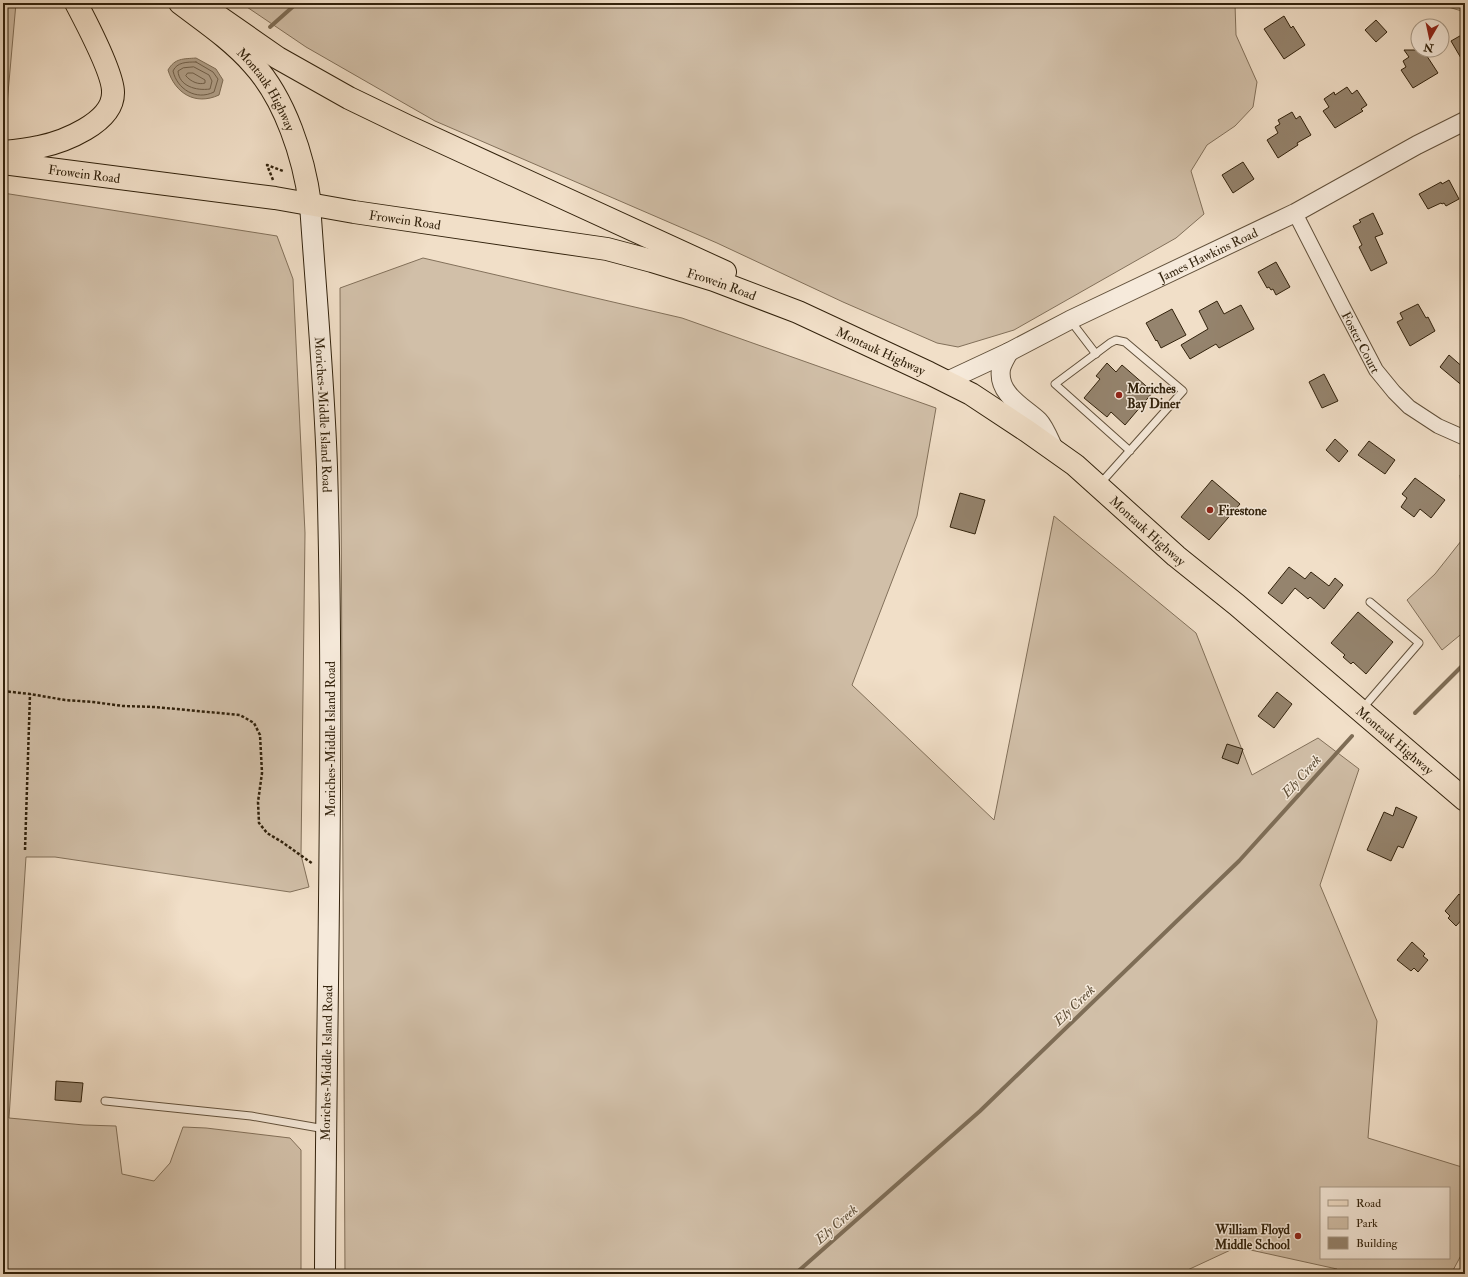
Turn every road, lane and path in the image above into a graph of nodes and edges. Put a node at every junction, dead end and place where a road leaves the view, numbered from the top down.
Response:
1 (76, 3) edge
2 (180, 3) edge
3 (199, 3) edge
4 (1465, 121) edge
5 (3, 152) edge
6 (3, 163) edge
7 (283, 171) dead end
8 (274, 180) dead end
9 (310, 204) junction
10 (1295, 212) junction
11 (798, 312) junction
12 (1070, 320) junction
13 (1009, 352) junction
14 (1096, 354) junction
15 (946, 381) junction
16 (1465, 438) edge
17 (1055, 451) junction
18 (1130, 451) junction
19 (1098, 486) junction
20 (1370, 602) dead end
21 (3, 691) edge
22 (30, 694) junction
23 (1361, 711) junction
24 (1461, 794) edge
25 (25, 850) dead end
26 (318, 867) dead end
27 (105, 1101) dead end
28 (326, 1129) junction
29 (325, 1274) edge

1 - 5 main road
2 - 9 main road, Montauk Highway
3 - 11 main road
4 - 10 street, James Hawkins Road
6 - 9 main road, Frowein Road
7 - 8 path
9 - 11 main road, Frowein Road
9 - 28 main road, Moriches-Middle Island Road
10 - 12 street, James Hawkins Road
10 - 16 street, Foster Court
11 - 15 main road, Montauk Highway
12 - 13 street, James Hawkins Road
12 - 14 lane
13 - 15 street, James Hawkins Road
13 - 17 street
14 - 18 lane
14 - 18 lane
15 - 17 main road, Montauk Highway
17 - 19 main road, Montauk Highway
18 - 19 lane
19 - 23 main road, Montauk Highway
20 - 23 lane
21 - 22 path
22 - 25 path
22 - 26 path
23 - 24 main road, Montauk Highway
27 - 28 lane
28 - 29 main road, Moriches-Middle Island Road

